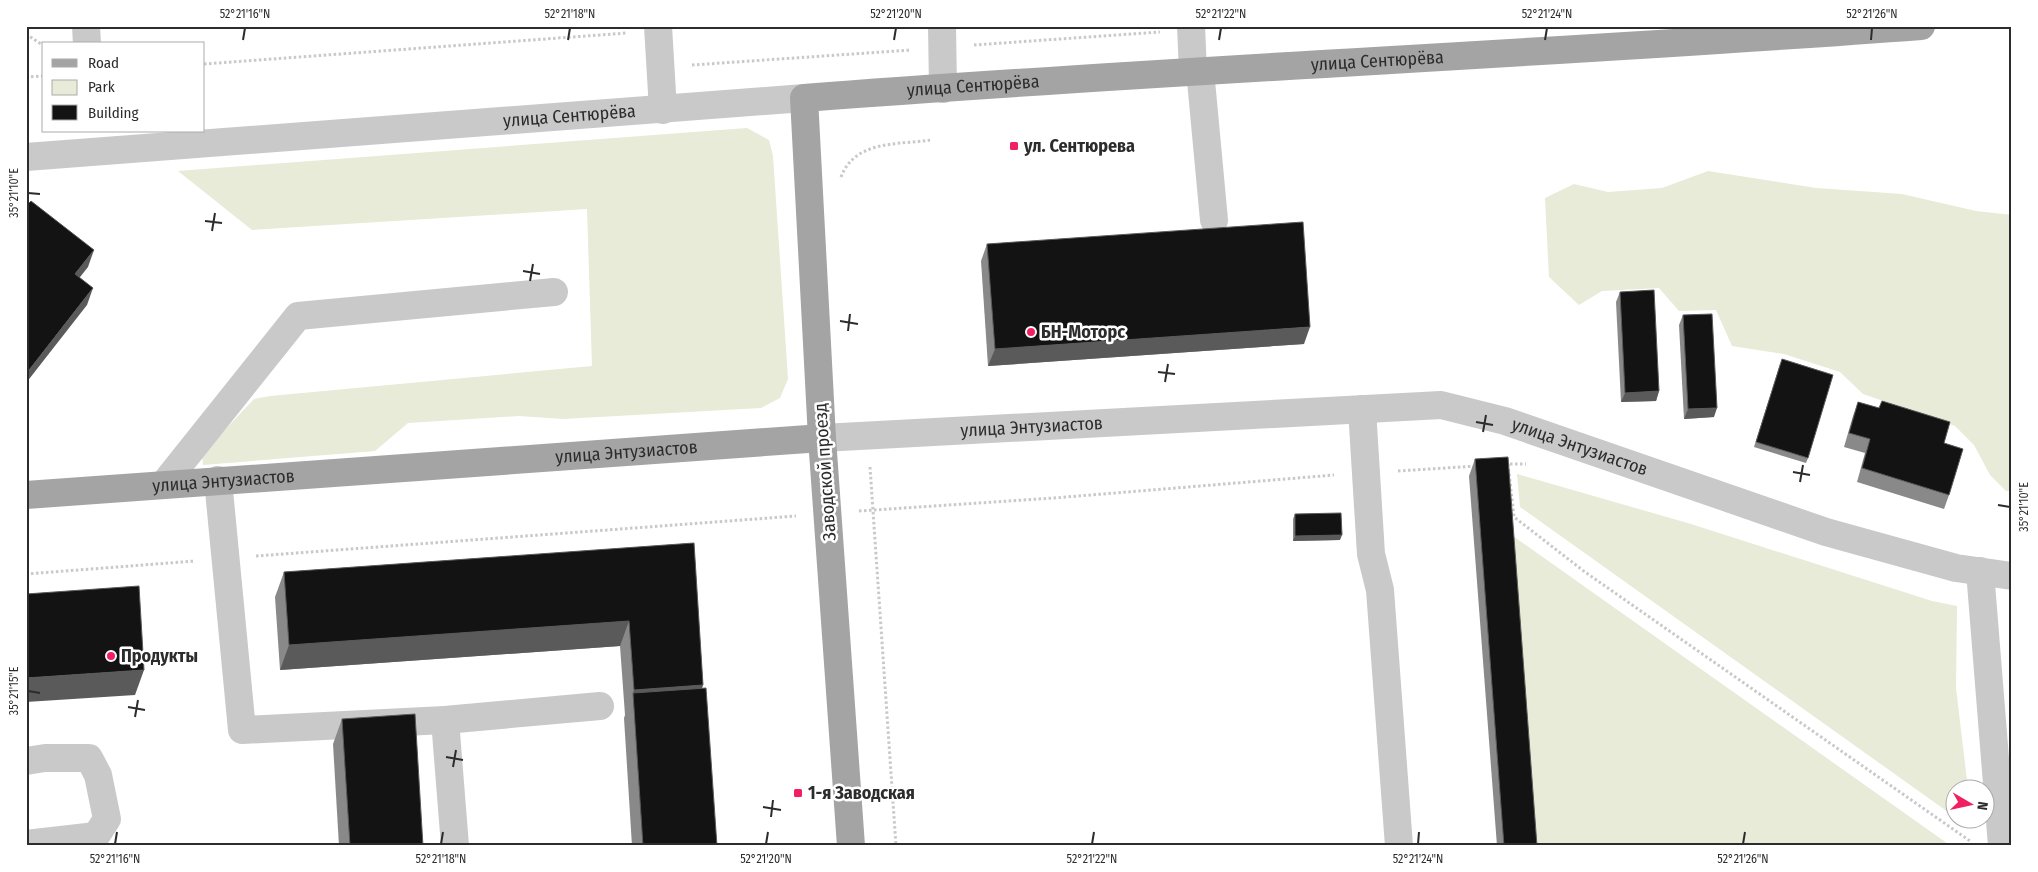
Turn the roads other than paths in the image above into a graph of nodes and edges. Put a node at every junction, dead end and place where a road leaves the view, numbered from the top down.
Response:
1 (86, 26) edge
2 (942, 26) edge
3 (1191, 26) edge
4 (1921, 26) edge
5 (658, 28) edge
6 (1716, 34) edge
7 (88, 42) edge
8 (1196, 71) junction
9 (942, 89) junction
10 (804, 98) junction
11 (663, 110) junction
12 (95, 142) edge
13 (26, 157) edge
14 (1214, 220) dead end
15 (554, 292) dead end
16 (1362, 409) junction
17 (822, 438) junction
18 (218, 480) junction
19 (164, 484) junction
20 (26, 495) edge
21 (1980, 572) junction
22 (2012, 576) edge
23 (600, 706) dead end
24 (444, 720) junction
25 (26, 761) edge
26 (26, 844) edge
27 (455, 846) edge
28 (852, 846) edge
29 (1399, 846) edge
30 (2002, 846) edge

1 - 7 street
2 - 9 street
3 - 8 street
4 - 6 main road, улица Сентюрёва
5 - 11 street
6 - 8 main road, улица Сентюрёва
8 - 9 main road, улица Сентюрёва
8 - 14 street
9 - 10 main road, улица Сентюрёва
10 - 11 street, улица Сентюрёва
10 - 17 main road, Заводской проезд
11 - 12 street, улица Сентюрёва
12 - 13 street, улица Сентюрёва
15 - 19 street
16 - 17 street, улица Энтузиастов
16 - 21 street, улица Энтузиастов
16 - 29 street
17 - 18 main road, улица Энтузиастов
17 - 28 main road, Заводской проезд
18 - 19 main road, улица Энтузиастов
18 - 24 street
19 - 20 main road, улица Энтузиастов
21 - 22 street, улица Энтузиастов
21 - 30 street
23 - 24 street
24 - 27 street
25 - 26 street

